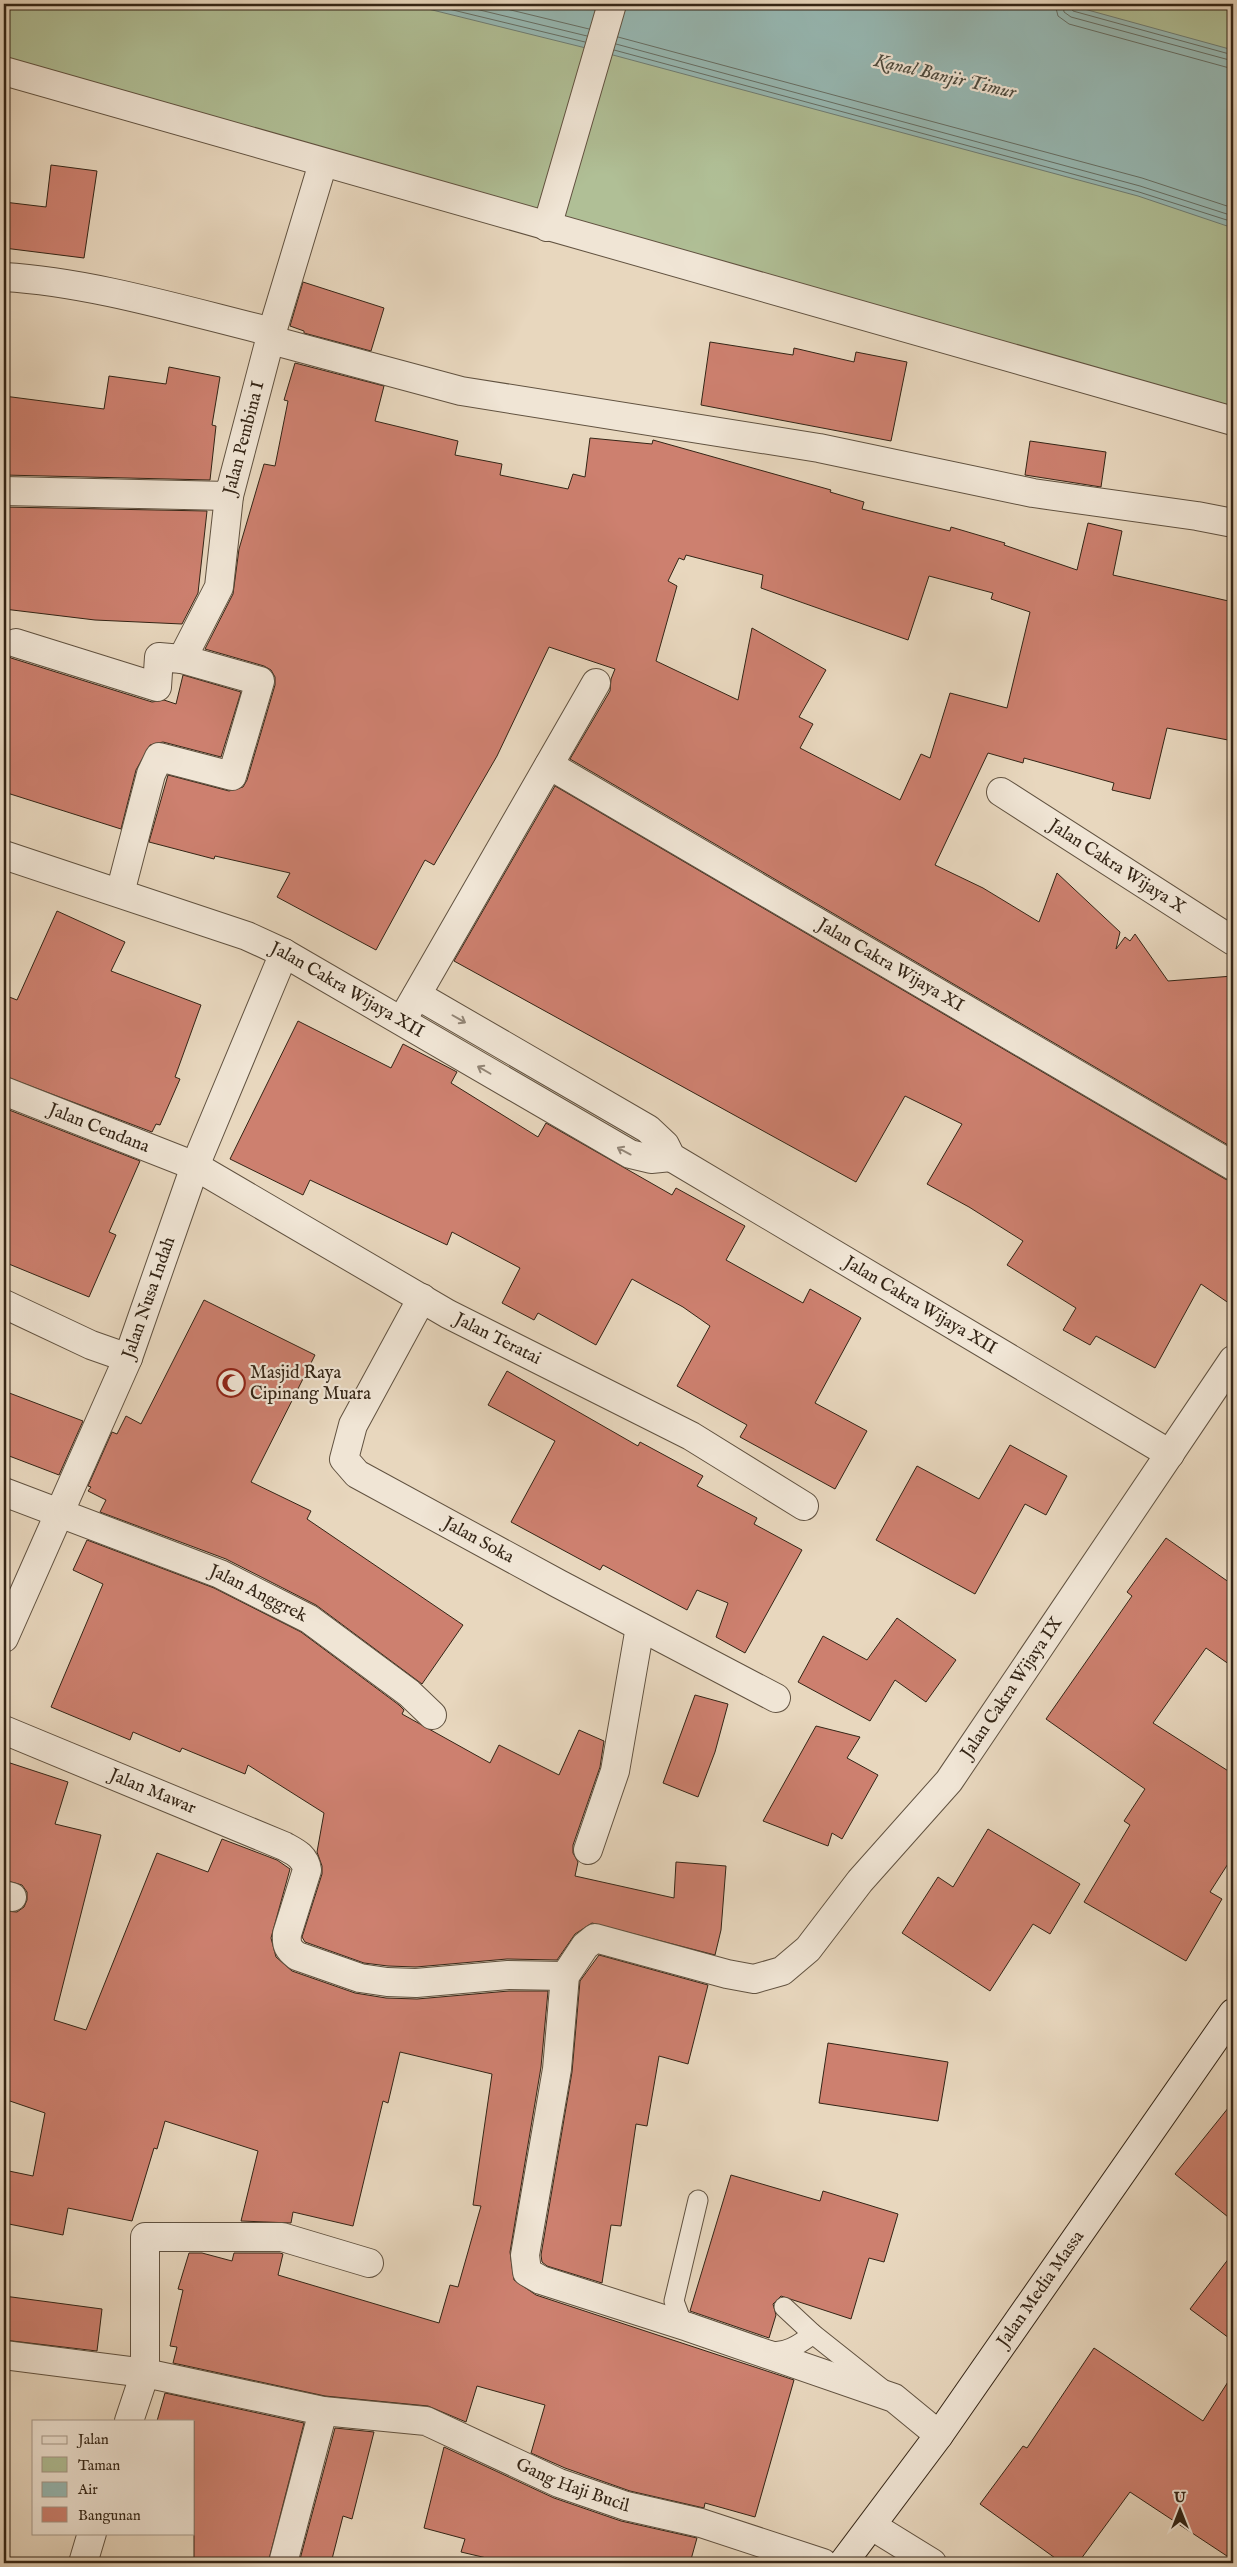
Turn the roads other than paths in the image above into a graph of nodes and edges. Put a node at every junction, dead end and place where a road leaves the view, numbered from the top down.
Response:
1 (612, 4) edge
2 (4, 71) edge
3 (323, 163) junction
4 (550, 215) junction
5 (4, 277) edge
6 (271, 336) junction
7 (1233, 421) edge
8 (4, 491) edge
9 (229, 496) junction
10 (1233, 523) edge
11 (16, 643) dead end
12 (182, 660) junction
13 (596, 683) dead end
14 (548, 765) junction
15 (1001, 792) dead end
16 (4, 855) edge
17 (120, 893) junction
18 (1233, 941) edge
19 (284, 953) junction
20 (417, 995) junction
21 (401, 1022) junction
22 (4, 1091) edge
23 (672, 1157) junction
24 (194, 1166) junction
25 (1233, 1166) edge
26 (422, 1298) junction
27 (4, 1304) edge
28 (128, 1358) junction
29 (1233, 1360) edge
30 (1170, 1454) junction
31 (4, 1492) edge
32 (804, 1506) dead end
33 (60, 1515) junction
34 (640, 1627) junction
35 (4, 1638) edge
36 (776, 1698) dead end
37 (432, 1714) dead end
38 (4, 1730) edge
39 (588, 1850) dead end
40 (565, 1976) junction
41 (1233, 2014) edge
42 (698, 2200) dead end
43 (369, 2263) dead end
44 (784, 2307) dead end
45 (813, 2334) junction
46 (4, 2355) edge
47 (145, 2373) junction
48 (894, 2398) junction
49 (323, 2410) junction
50 (129, 2420) edge
51 (939, 2435) junction
52 (872, 2526) junction
53 (92, 2534) edge
54 (83, 2563) edge
55 (283, 2563) edge
56 (823, 2563) edge
57 (843, 2563) edge
58 (932, 2563) edge

1 - 4 street
2 - 3 street
3 - 4 street
3 - 6 street, Jalan Pembina I
4 - 7 street
5 - 6 street
6 - 9 street, Jalan Pembina I
6 - 10 street
8 - 9 street, Jalan Pembina I
9 - 12 street
11 - 12 street
12 - 17 street
13 - 14 street
14 - 20 street
14 - 25 street, Jalan Cakra Wijaya XI
15 - 18 street, Jalan Cakra Wijaya X
16 - 17 street, Jalan Cakra Wijaya XII
17 - 19 street, Jalan Cakra Wijaya XII
19 - 21 street, Jalan Cakra Wijaya XII
19 - 24 street, Jalan Nusa Indah
20 - 21 street
20 -> 23 street, Jalan Cakra Wijaya XII
23 -> 21 street, Jalan Cakra Wijaya XII
22 - 24 street, Jalan Cendana
23 - 30 street, Jalan Cakra Wijaya XII
24 - 26 street, Jalan Teratai
24 - 28 street, Jalan Nusa Indah
26 - 32 street, Jalan Teratai
26 - 34 street, Jalan Soka
27 - 28 street
28 - 33 street, Jalan Nusa Indah
29 - 30 street, Jalan Cakra Wijaya IX
30 - 40 street, Jalan Cakra Wijaya IX
31 - 33 street, Jalan Anggrek
33 - 35 street, Jalan Nusa Indah
33 - 37 street, Jalan Anggrek
34 - 36 street, Jalan Soka
34 - 39 street
38 - 40 street, Jalan Mawar
40 - 48 street
41 - 51 street, Jalan Media Massa
42 - 45 lane
43 - 47 street
44 - 45 lane
45 - 48 lane
46 - 47 street, Gang Haji Bucil
47 - 49 street, Gang Haji Bucil
47 - 50 street
48 - 51 street
49 - 55 street
49 - 56 street, Gang Haji Bucil
51 - 52 street, Jalan Media Massa
52 - 57 street, Jalan Media Massa
52 - 58 street
53 - 54 street

